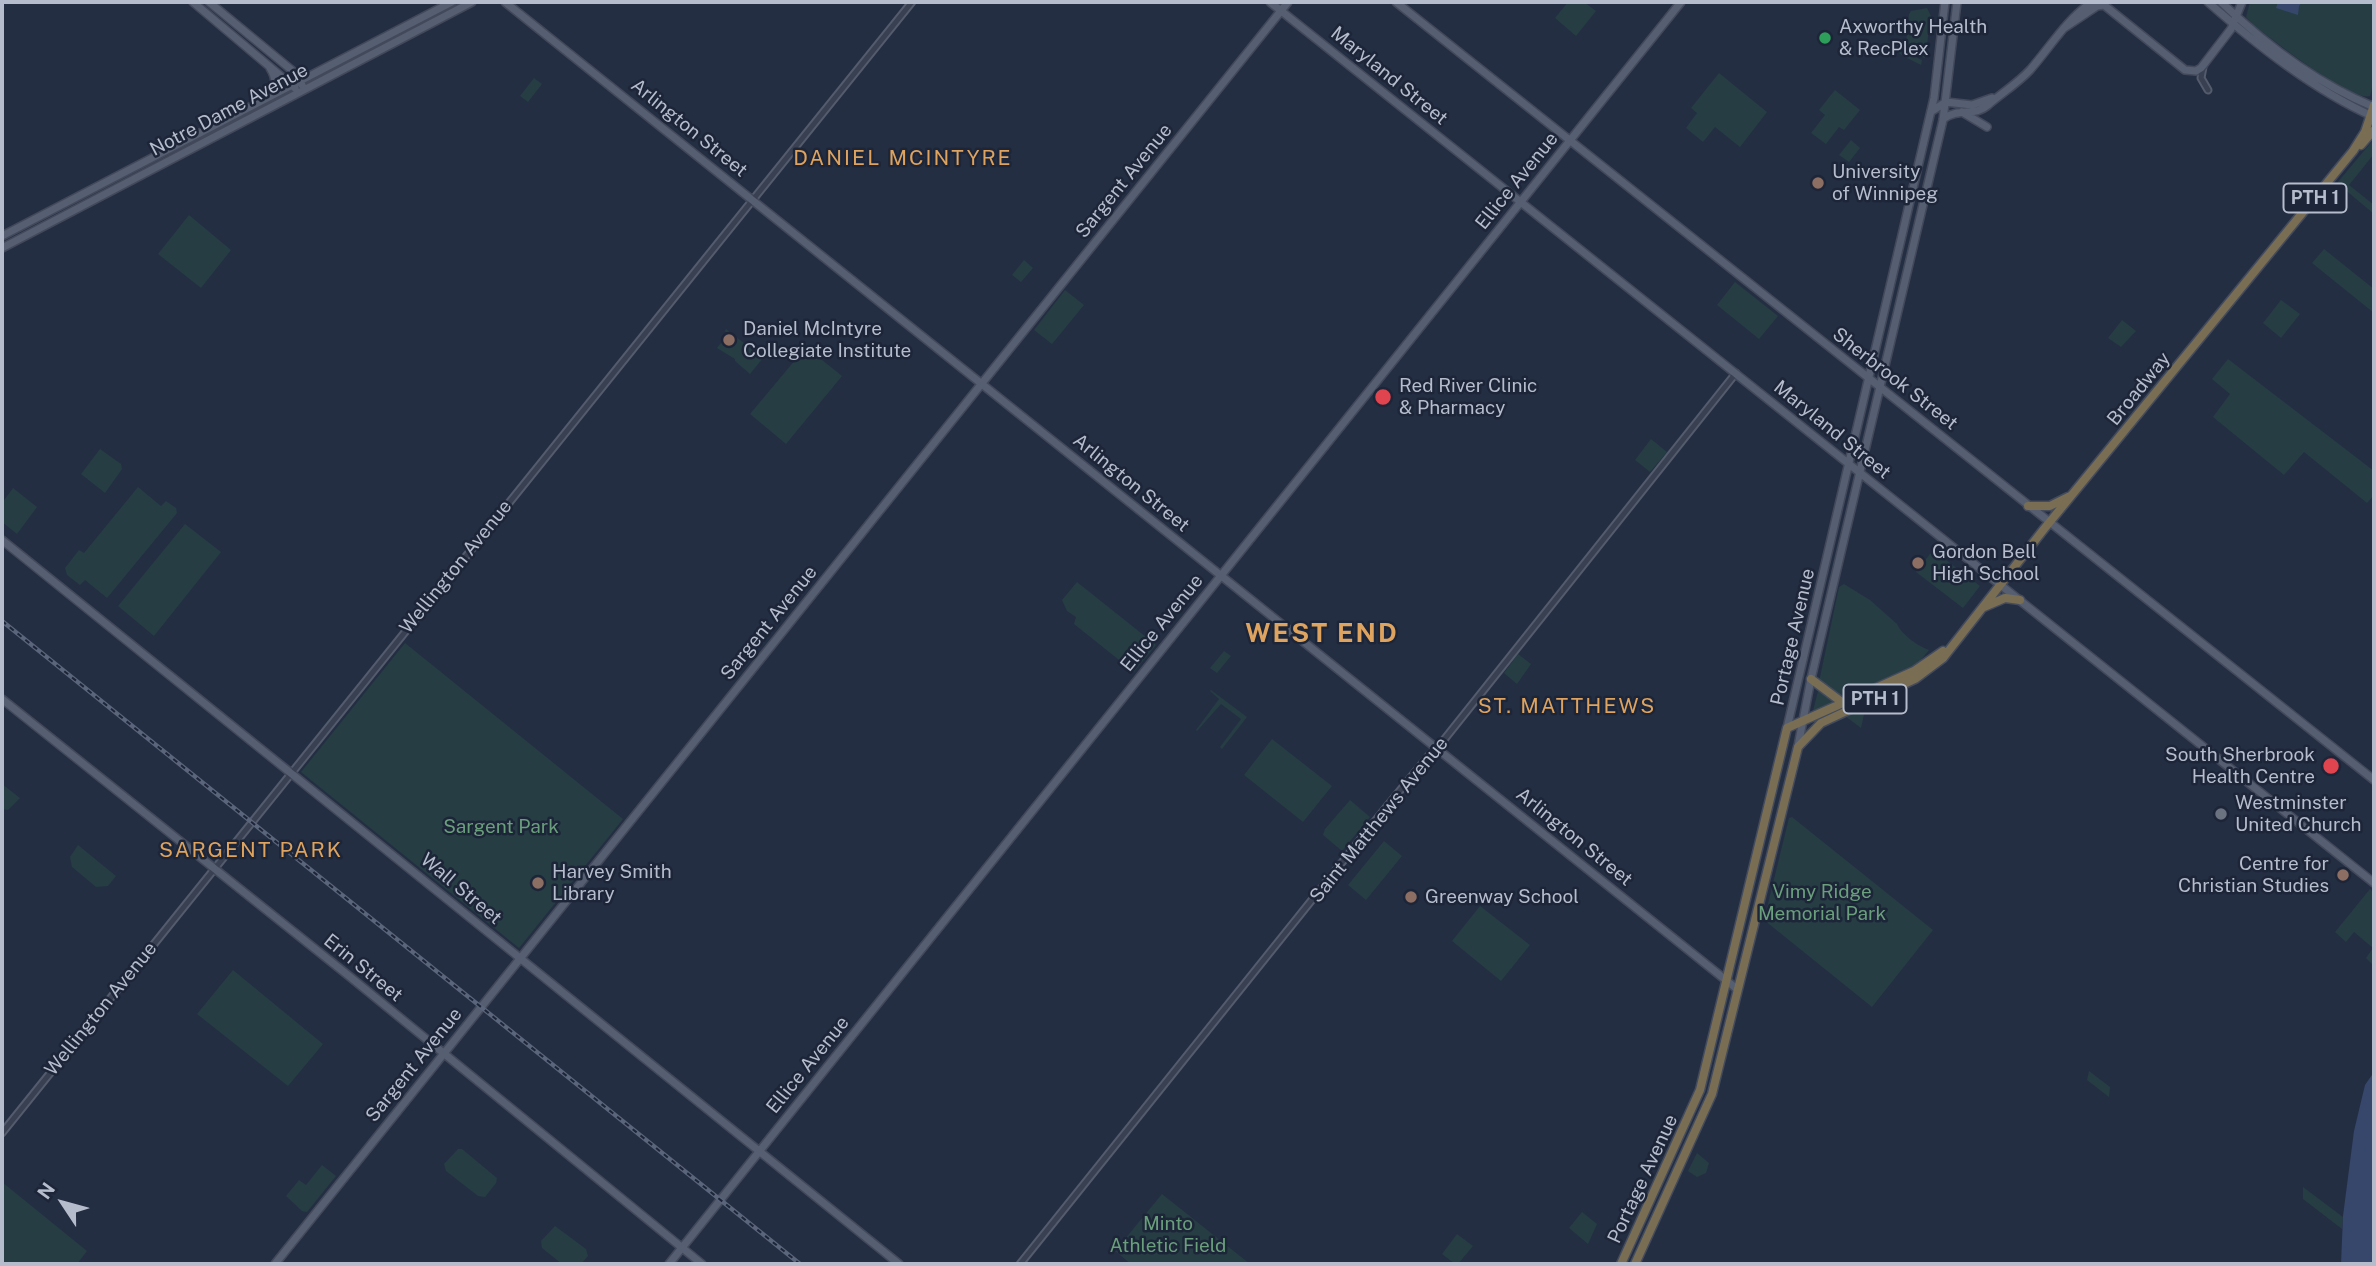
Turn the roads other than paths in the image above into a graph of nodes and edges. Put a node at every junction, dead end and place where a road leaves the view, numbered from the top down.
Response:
1 (193, 2) edge
2 (209, 2) edge
3 (452, 2) edge
4 (472, 2) edge
5 (505, 2) edge
6 (912, 2) edge
7 (1270, 2) edge
8 (1288, 2) edge
9 (1396, 2) edge
10 (1681, 2) edge
11 (1945, 2) edge
12 (1957, 2) edge
13 (2092, 2) edge
14 (2208, 2) edge
15 (2221, 2) edge
16 (2242, 2) edge
17 (2108, 3) edge
18 (1281, 10) junction
19 (2236, 21) junction
20 (2064, 28) junction
21 (265, 62) junction
22 (2205, 63) junction
23 (299, 86) junction
24 (2208, 90) dead end
25 (1998, 96) junction
26 (266, 99) junction
27 (1946, 102) junction
28 (1987, 106) junction
29 (2373, 110) edge
30 (1931, 111) junction
31 (1962, 112) junction
32 (1942, 120) junction
33 (2374, 130) edge
34 (1569, 140) junction
35 (2353, 151) junction
36 (753, 199) junction
37 (1521, 201) junction
38 (2, 236) edge
39 (2, 248) edge
40 (1736, 373) junction
41 (1869, 379) junction
42 (982, 383) junction
43 (1880, 387) junction
44 (1850, 465) junction
45 (1861, 473) junction
46 (2073, 494) junction
47 (2028, 506) junction
48 (2049, 523) junction
49 (2, 540) edge
50 (1221, 575) junction
51 (2000, 584) junction
52 (2020, 600) junction
53 (1979, 610) junction
54 (1949, 647) junction
55 (1811, 679) junction
56 (2, 699) edge
57 (1843, 703) junction
58 (1803, 721) junction
59 (1787, 728) junction
60 (1798, 747) junction
61 (1436, 748) junction
62 (292, 773) junction
63 (2374, 780) edge
64 (214, 869) junction
65 (2374, 883) edge
66 (520, 958) junction
67 (1727, 980) junction
68 (1737, 989) junction
69 (443, 1054) junction
70 (2, 1133) edge
71 (759, 1151) junction
72 (682, 1248) junction
73 (275, 1264) edge
74 (669, 1264) edge
75 (702, 1264) edge
76 (900, 1264) edge
77 (1020, 1264) edge
78 (1621, 1264) edge
79 (1635, 1264) edge

1 - 21 main road
2 - 23 main road
3 - 23 main road, Notre Dame Avenue
4 - 23 main road, Notre Dame Avenue
5 - 36 main road, Arlington Street
6 - 36 street, Wellington Avenue
7 - 18 main road, Maryland Street
8 - 18 main road, Sargent Avenue
9 - 34 main road, Sherbrook Street
10 - 34 main road, Ellice Avenue
11 - 30 main road, Portage Avenue
12 - 27 main road, Portage Avenue
13 - 20 main road
14 - 19 main road
15 - 19 main road
16 - 19 main road
17 - 20 main road
17 - 22 main road
18 - 37 main road, Maryland Street
18 - 42 main road, Sargent Avenue
19 - 22 main road
19 - 29 main road
20 - 25 main road
21 - 23 main road
21 - 26 main road
22 - 24 street
23 - 26 main road, Notre Dame Avenue
23 - 39 main road, Notre Dame Avenue
25 - 27 main road
25 - 28 main road
26 - 38 main road, Notre Dame Avenue
27 - 30 main road
27 - 32 main road, Portage Avenue
28 - 31 main road
28 - 31 main road
29 - 35 highway, Broadway / PTH 1
30 - 41 main road, Portage Avenue
31 - 32 main road
32 - 43 main road, Portage Avenue
33 - 35 highway, Broadway / PTH 1
34 - 37 main road, Ellice Avenue
34 - 41 main road, Sherbrook Street
35 - 46 highway, Broadway / PTH 1
36 - 42 main road, Arlington Street
36 - 62 street, Wellington Avenue
37 - 40 main road, Maryland Street
37 - 50 main road, Ellice Avenue
40 - 44 main road, Maryland Street
40 - 61 street, Saint Matthews Avenue
41 - 43 main road, Sherbrook Street
41 - 44 main road, Portage Avenue
42 - 50 main road, Arlington Street
42 - 66 main road, Sargent Avenue
43 - 45 main road, Portage Avenue
43 - 47 main road, Sherbrook Street
44 - 45 main road, Maryland Street
44 - 59 main road, Portage Avenue
45 - 51 main road, Maryland Street
45 - 55 main road, Portage Avenue
46 - 47 highway
46 - 48 highway, Broadway / PTH 1
47 - 48 main road, Sherbrook Street
48 - 51 highway, Broadway / PTH 1
48 - 63 main road, Sherbrook Street
49 - 62 main road, Wall Street
50 - 61 main road, Arlington Street
50 - 71 main road, Ellice Avenue
51 - 52 main road, Maryland Street
51 - 53 highway, Broadway / PTH 1
52 - 53 highway
52 - 65 main road, Maryland Street
53 - 54 highway, Broadway / PTH 1
54 - 57 highway, Broadway / PTH 1
54 - 60 highway, Broadway / PTH 1
55 - 57 highway
55 - 58 main road, Portage Avenue
56 - 64 main road, Erin Street
57 - 58 highway, Broadway / PTH 1
58 - 59 highway, Broadway / PTH 1
58 - 60 main road, Portage Avenue
59 - 67 highway, Portage Avenue
60 - 68 highway, Portage Avenue
61 - 67 main road, Arlington Street
61 - 77 street, Saint Matthews Avenue
62 - 64 street, Wellington Avenue
62 - 66 main road, Wall Street
64 - 69 main road, Erin Street
64 - 70 street, Wellington Avenue
66 - 69 main road, Sargent Avenue
66 - 71 main road, Wall Street
67 - 68 main road, Arlington Street
67 - 78 highway, Portage Avenue
68 - 79 highway, Portage Avenue
69 - 72 main road, Erin Street
69 - 73 main road, Sargent Avenue
71 - 72 main road, Ellice Avenue
71 - 76 main road, Wall Street
72 - 74 main road, Ellice Avenue
72 - 75 main road, Erin Street

